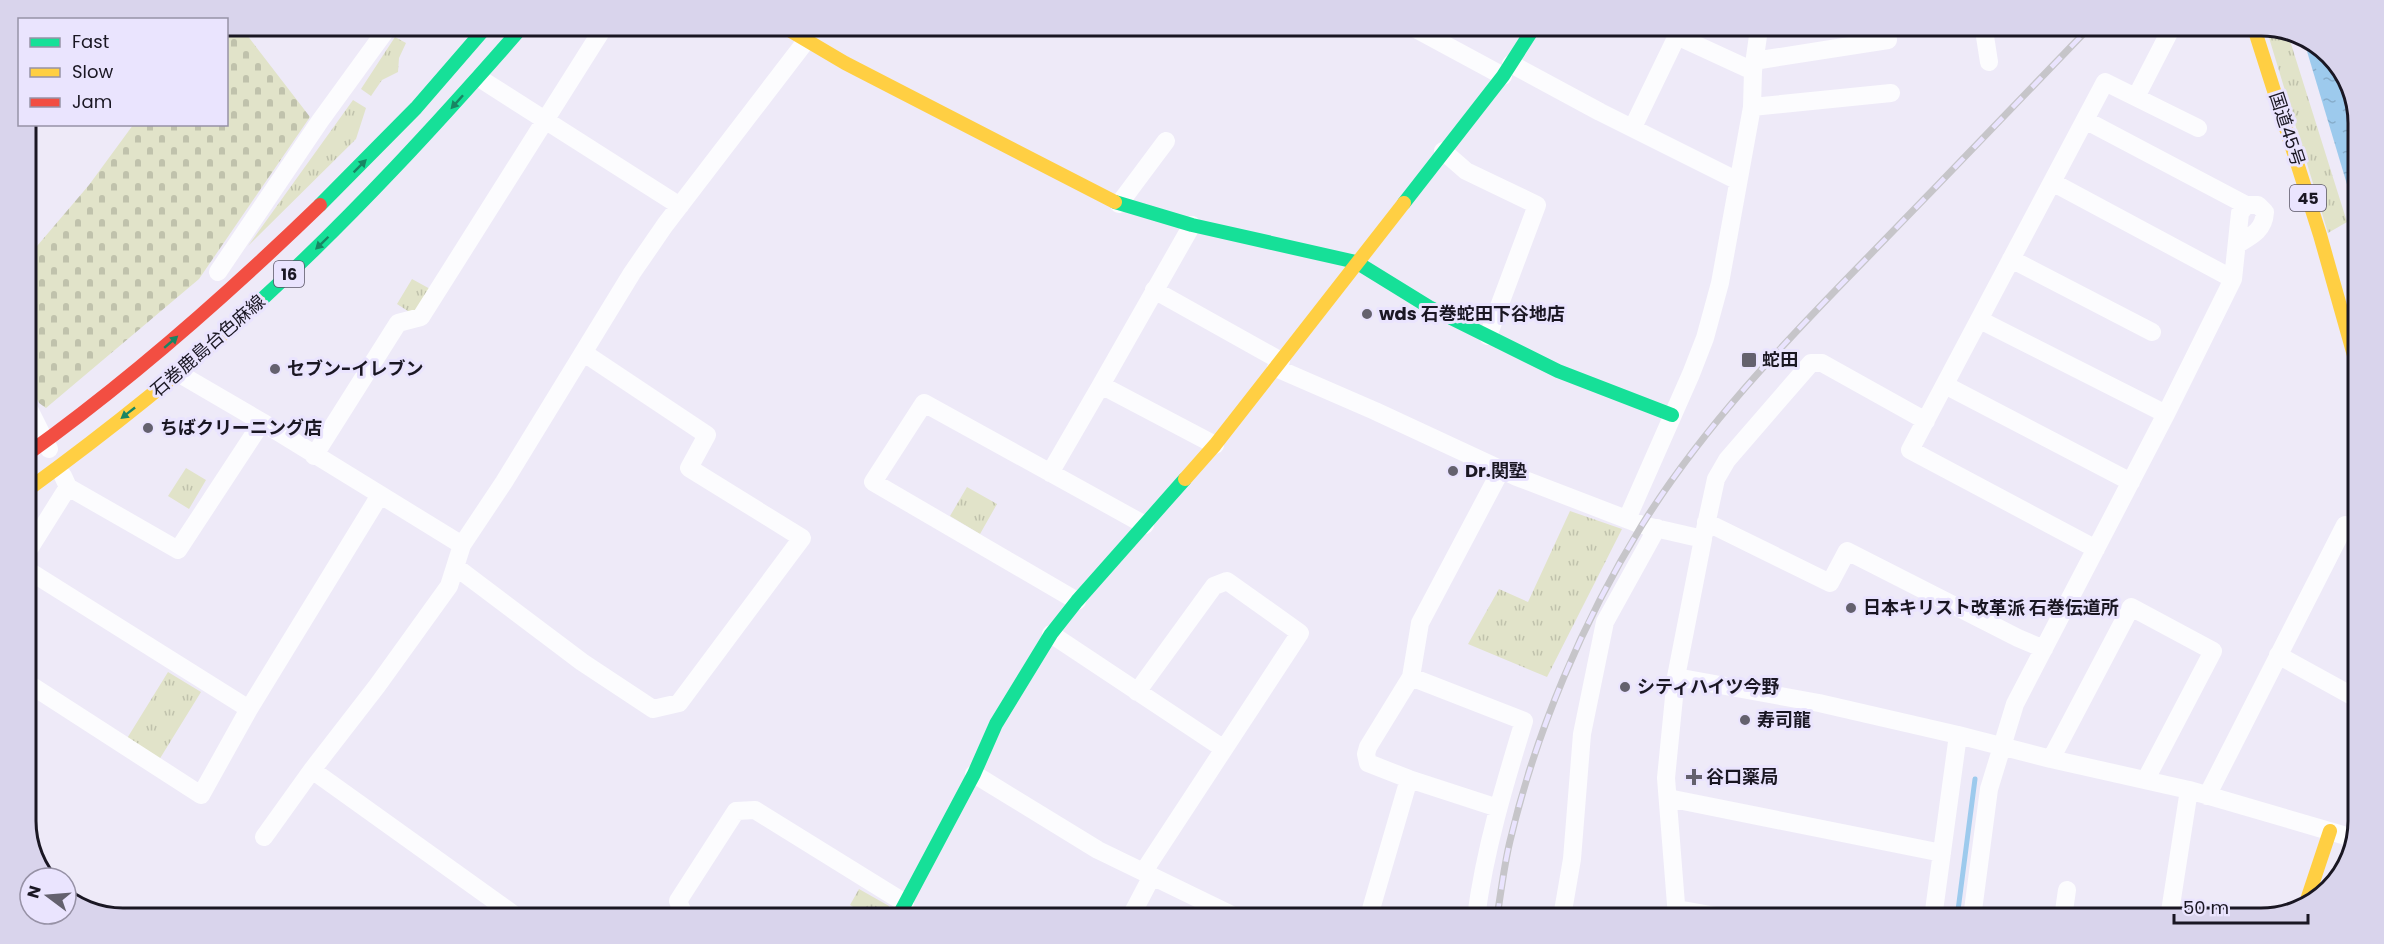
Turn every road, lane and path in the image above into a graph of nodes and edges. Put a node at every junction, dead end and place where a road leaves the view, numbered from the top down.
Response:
1 (382, 36) edge
2 (478, 36) edge
3 (515, 36) edge
4 (598, 36) edge
5 (798, 36) edge
6 (1432, 36) edge
7 (1529, 36) edge
8 (1758, 36) edge
9 (1888, 36) edge
10 (1985, 36) edge
11 (2167, 36) edge
12 (2257, 36) edge
13 (806, 41) junction
14 (1989, 62) dead end
15 (1754, 66) junction
16 (1507, 70) junction
17 (479, 78) junction
18 (1891, 93) dead end
19 (2136, 98) junction
20 (1752, 107) junction
21 (2085, 120) junction
22 (543, 121) junction
23 (1633, 128) junction
24 (2199, 128) dead end
25 (1166, 141) dead end
26 (1443, 151) junction
27 (1738, 181) junction
28 (2052, 182) junction
29 (1119, 204) junction
30 (2246, 205) junction
31 (680, 206) junction
32 (1192, 225) junction
33 (2238, 244) junction
34 (2011, 259) junction
35 (1356, 262) junction
36 (218, 272) dead end
37 (2233, 279) junction
38 (1154, 290) junction
39 (1980, 320) junction
40 (2152, 332) dead end
41 (1488, 336) junction
42 (2348, 337) edge
43 (584, 353) junction
44 (1278, 365) junction
45 (178, 373) junction
46 (1101, 385) junction
47 (1945, 386) junction
48 (2166, 414) junction
49 (1672, 415) junction
50 (1926, 421) junction
51 (36, 422) edge
52 (262, 422) junction
53 (46, 442) junction
54 (1215, 445) junction
55 (36, 448) edge
56 (314, 456) junction
57 (58, 468) junction
58 (1501, 470) junction
59 (1050, 473) junction
60 (2131, 482) junction
61 (36, 484) edge
62 (68, 487) junction
63 (380, 495) junction
64 (1627, 519) junction
65 (1145, 525) junction
66 (2345, 525) dead end
67 (1658, 528) junction
68 (1705, 530) junction
69 (36, 538) edge
70 (462, 545) junction
71 (2096, 549) junction
72 (456, 567) junction
73 (36, 575) edge
74 (1077, 601) junction
75 (1051, 634) junction
76 (2044, 649) junction
77 (2278, 655) junction
78 (1411, 676) junction
79 (1676, 677) junction
80 (36, 688) edge
81 (1137, 692) junction
82 (2348, 694) edge
83 (249, 709) junction
84 (1958, 735) junction
85 (2002, 744) junction
86 (1224, 749) junction
87 (2051, 759) junction
88 (312, 770) junction
89 (974, 774) junction
90 (1409, 779) junction
91 (2146, 779) junction
92 (2189, 790) junction
93 (2207, 796) junction
94 (1668, 798) junction
95 (1498, 808) junction
96 (2330, 831) junction
97 (2346, 836) edge
98 (264, 837) dead end
99 (1942, 853) junction
100 (1148, 873) junction
101 (2067, 890) dead end
102 (2309, 893) edge
103 (505, 908) edge
104 (681, 908) edge
105 (901, 908) edge
106 (903, 908) edge
107 (1134, 908) edge
108 (1218, 908) edge
109 (1371, 908) edge
110 (1477, 908) edge
111 (1564, 908) edge
112 (1677, 908) edge
113 (1934, 908) edge
114 (1973, 908) edge
115 (2064, 908) edge
116 (2171, 908) edge

1 - 36 street
53 -> 2 main road, 石巻鹿島台色麻線 / 16
3 - 17 main road, 石巻鹿島台色麻線 / 16
4 - 22 street
5 - 13 main road
6 - 16 street
7 - 16 main road
8 - 15 street
9 - 15 street
10 - 14 street
11 - 19 street
12 - 42 main road, 国道45号 / 45
13 - 29 main road
13 - 31 street
15 - 20 street
15 - 23 street
16 - 23 street
16 - 26 main road
17 - 22 street
17 -> 45 main road, 石巻鹿島台色麻線 / 16
18 - 20 street
19 - 21 street
19 - 24 street
20 - 27 street
21 - 28 street
21 - 30 street
22 - 31 street
22 - 56 street
23 - 27 street
25 - 29 street
26 - 35 main road
26 - 41 street
27 - 49 street
28 - 34 street
28 - 37 street
29 - 32 main road
30 - 33 street
30 - 33 street
31 - 43 street
32 - 35 main road
32 - 38 street
33 - 37 street
34 - 39 street
34 - 40 street
35 - 41 main road
35 - 44 main road
37 - 48 street
38 - 44 street
38 - 46 street
39 - 47 street
39 - 48 street
41 - 49 main road
43 - 70 street
43 - 72 street
44 - 54 main road
44 - 58 street
45 - 52 street
45 -> 57 main road, 石巻鹿島台色麻線 / 16
46 - 54 street
46 - 59 street
47 - 50 street
47 - 60 street
48 - 60 street
49 - 64 street
50 - 68 street
50 - 71 street
51 - 53 street
52 - 56 street
52 - 62 street
53 - 55 main road, 石巻鹿島台色麻線 / 16
53 - 57 street
54 - 65 main road
56 - 63 street
57 - 61 main road, 石巻鹿島台色麻線 / 16
57 - 62 street
58 - 64 street
58 - 78 street
59 - 65 street
59 - 74 street
60 - 71 street
62 - 69 street
63 - 70 street
63 - 83 street
64 - 67 street
65 - 74 main road
66 - 77 street
67 - 68 street
67 - 111 street
68 - 76 street
68 - 79 street
70 - 72 street
71 - 76 street
72 - 88 street
73 - 83 street
74 - 75 main road
75 - 81 street
75 - 89 main road
76 - 85 street
77 - 82 street
77 - 93 street
78 - 90 street
78 - 95 street
79 - 84 street
79 - 94 street
80 - 83 street
81 - 86 street
81 - 86 street
84 - 85 street
84 - 99 street
85 - 87 street
85 - 114 street
86 - 100 street
87 - 91 street
87 - 91 street
88 - 98 street
88 - 103 street
89 - 100 street
89 - 106 main road
90 - 95 street
90 - 109 street
91 - 92 street
92 - 93 street
92 - 116 street
93 - 96 street
94 - 99 street
94 - 112 street
95 - 110 street
96 - 97 street
96 - 102 main road
99 - 113 street
100 - 107 street
100 - 108 street
101 - 115 street
104 - 105 street

